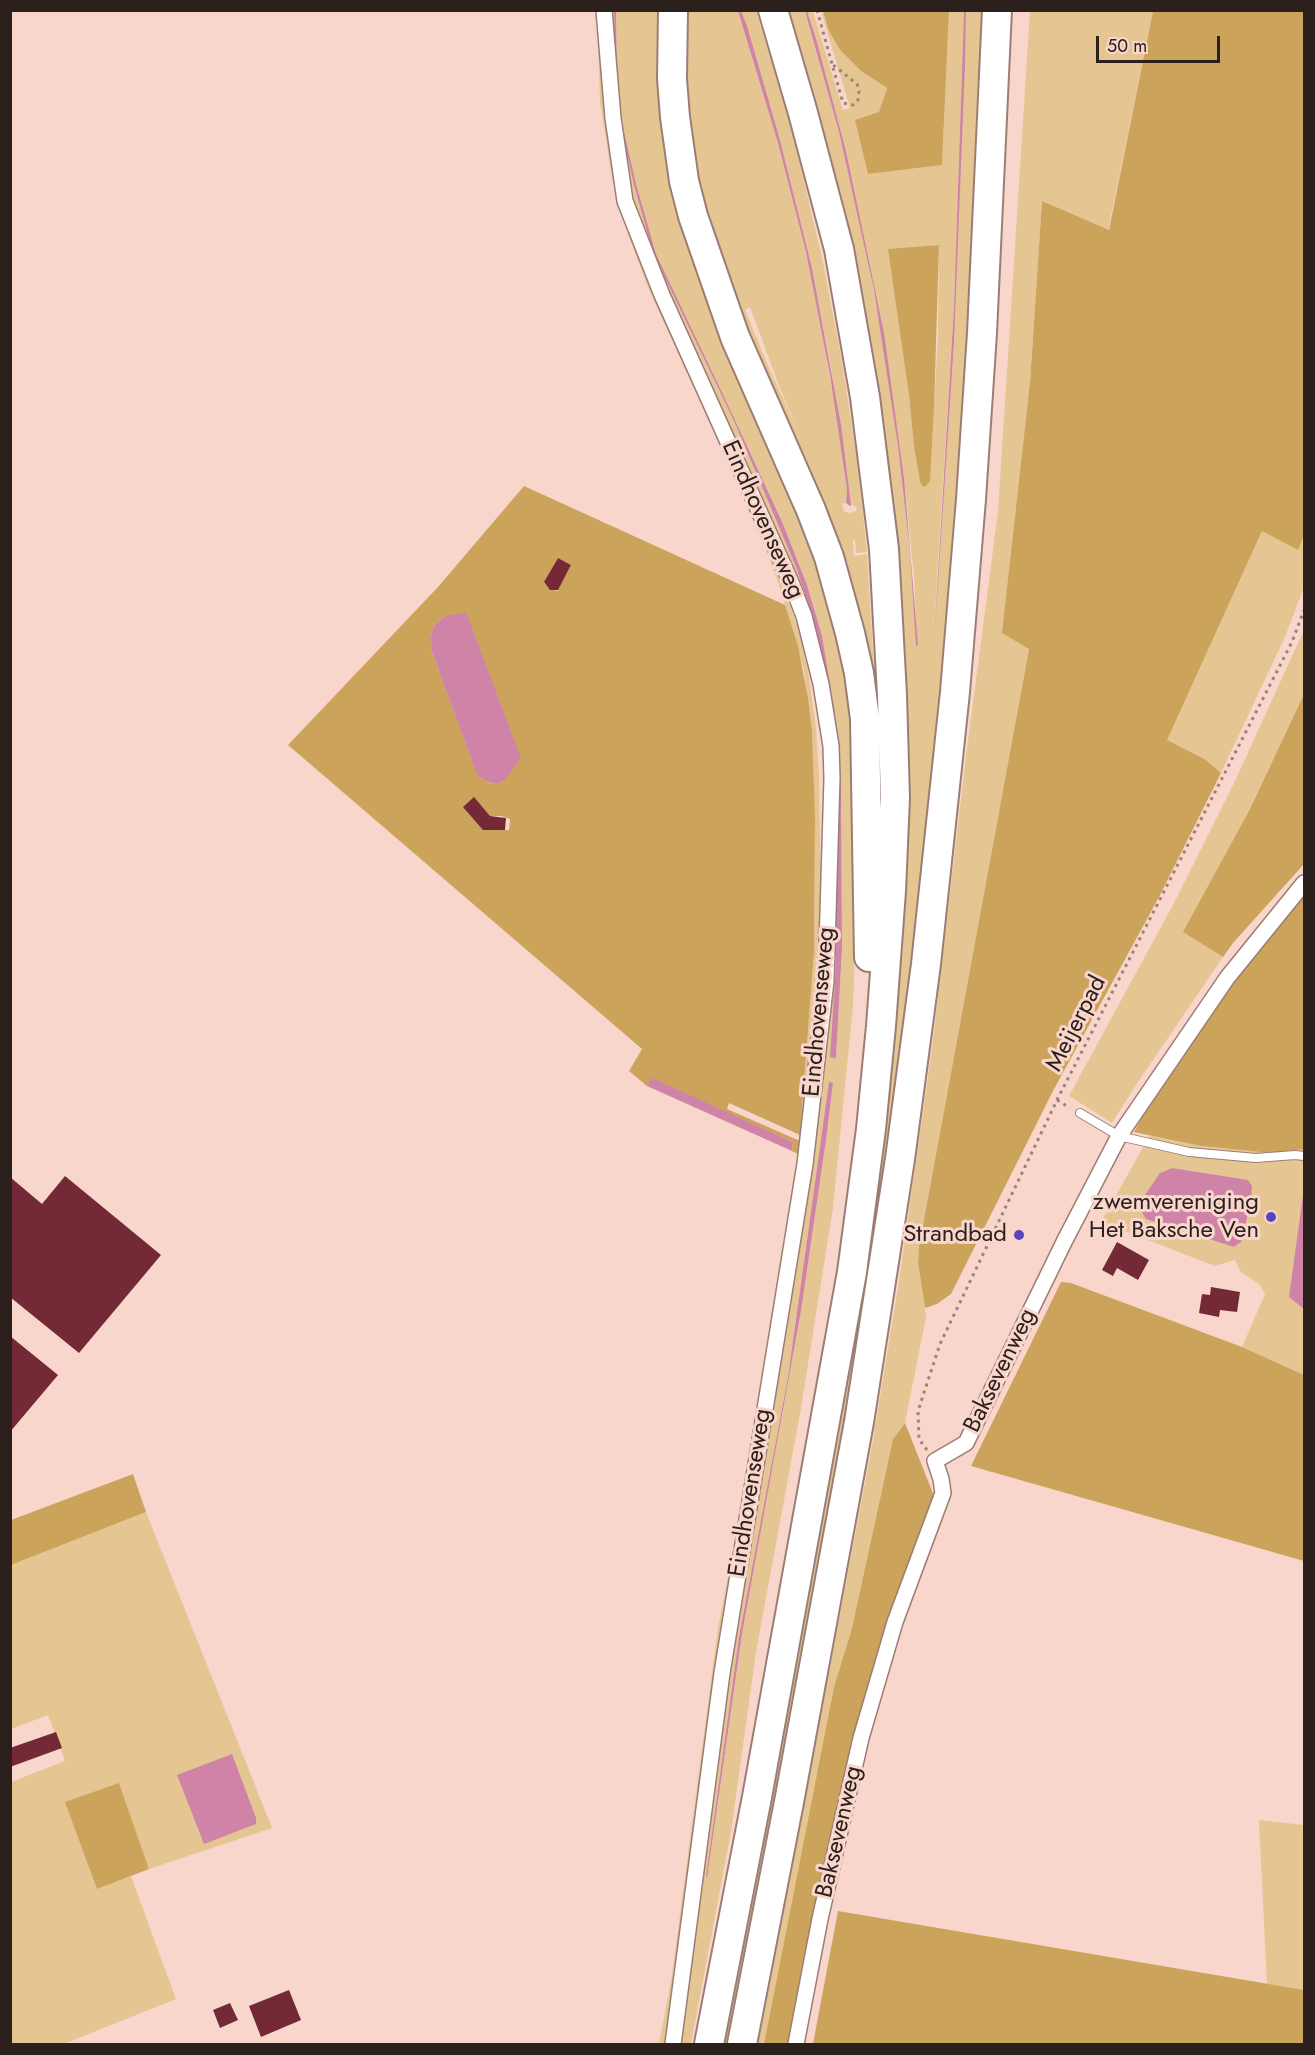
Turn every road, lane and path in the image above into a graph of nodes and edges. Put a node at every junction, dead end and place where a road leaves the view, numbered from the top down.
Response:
1 (604, 10) edge
2 (673, 10) edge
3 (773, 10) edge
4 (817, 10) edge
5 (997, 10) edge
6 (1016, 10) edge
7 (832, 64) junction
8 (992, 124) junction
9 (1305, 610) edge
10 (1305, 883) edge
11 (881, 1026) junction
12 (1080, 1113) dead end
13 (1119, 1136) junction
14 (1305, 1156) edge
15 (934, 1461) junction
16 (673, 2044) edge
17 (709, 2044) edge
18 (742, 2044) edge
19 (796, 2044) edge

1 - 16 street, Eindhovenseweg
2 - 11 highway
3 - 11 highway
4 - 7 path
5 - 8 highway
6 - 8 highway
7 - 7 path
8 - 18 highway
9 - 15 path, Meijerpad
10 - 13 street, Baksevenweg
11 - 17 highway
12 - 13 lane
13 - 14 lane
13 - 15 street, Baksevenweg
15 - 19 street, Baksevenweg

